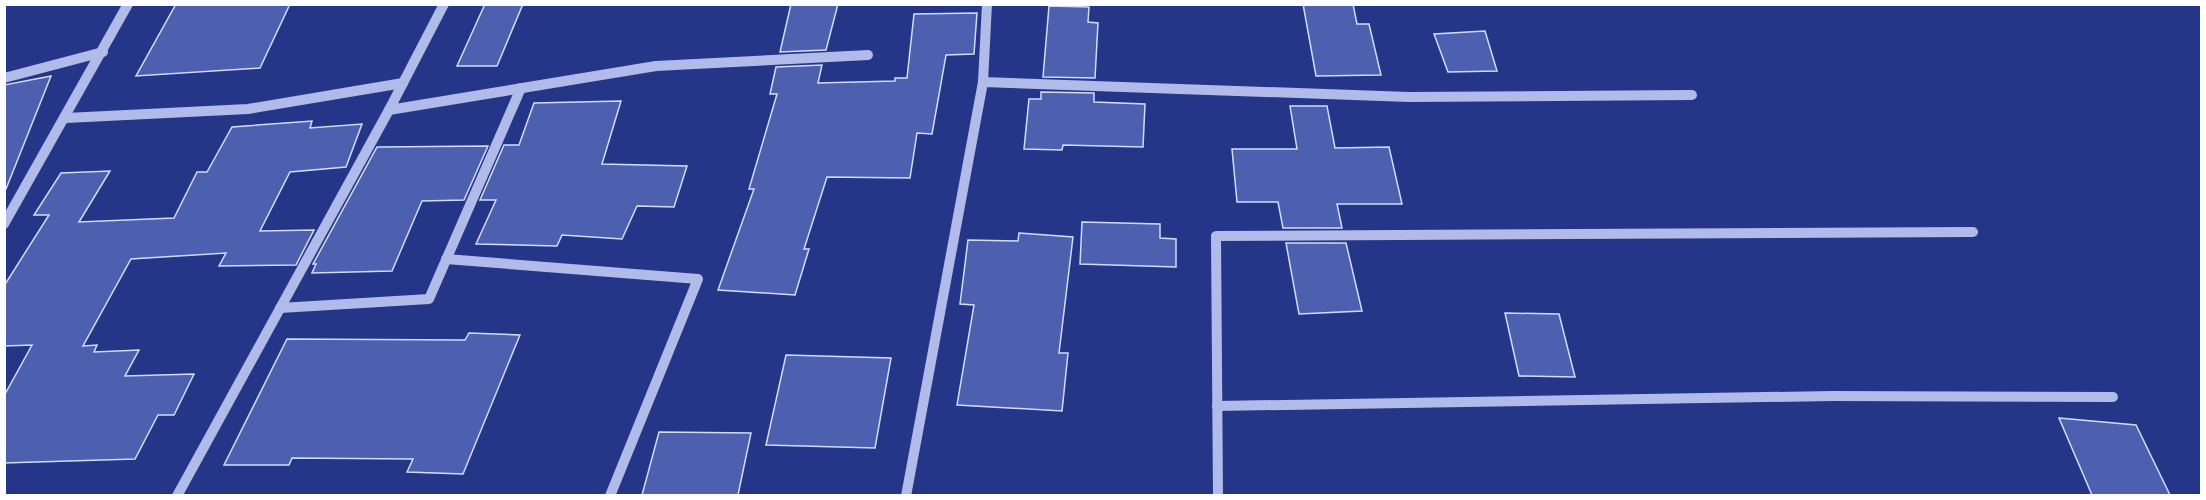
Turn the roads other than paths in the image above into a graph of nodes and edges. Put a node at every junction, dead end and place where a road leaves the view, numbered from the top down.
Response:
1 (128, 4) edge
2 (444, 4) edge
3 (987, 4) edge
4 (104, 52) junction
5 (868, 55) dead end
6 (4, 78) edge
7 (983, 82) junction
8 (404, 83) junction
9 (521, 88) junction
10 (1692, 94) dead end
11 (389, 110) junction
12 (66, 118) junction
13 (4, 224) edge
14 (1973, 232) dead end
15 (446, 259) junction
16 (280, 308) junction
17 (2113, 397) dead end
18 (1217, 406) junction
19 (177, 495) edge
20 (610, 495) edge
21 (906, 495) edge
22 (1218, 495) edge

1 - 4 street
2 - 8 street
3 - 7 street
4 - 6 street
4 - 12 street
5 - 9 street
7 - 10 street
7 - 21 street
8 - 11 street
8 - 12 street
9 - 11 street
9 - 15 street
11 - 16 street
12 - 13 street
14 - 18 street
15 - 16 street
15 - 20 street
16 - 19 street
17 - 18 street
18 - 22 street

